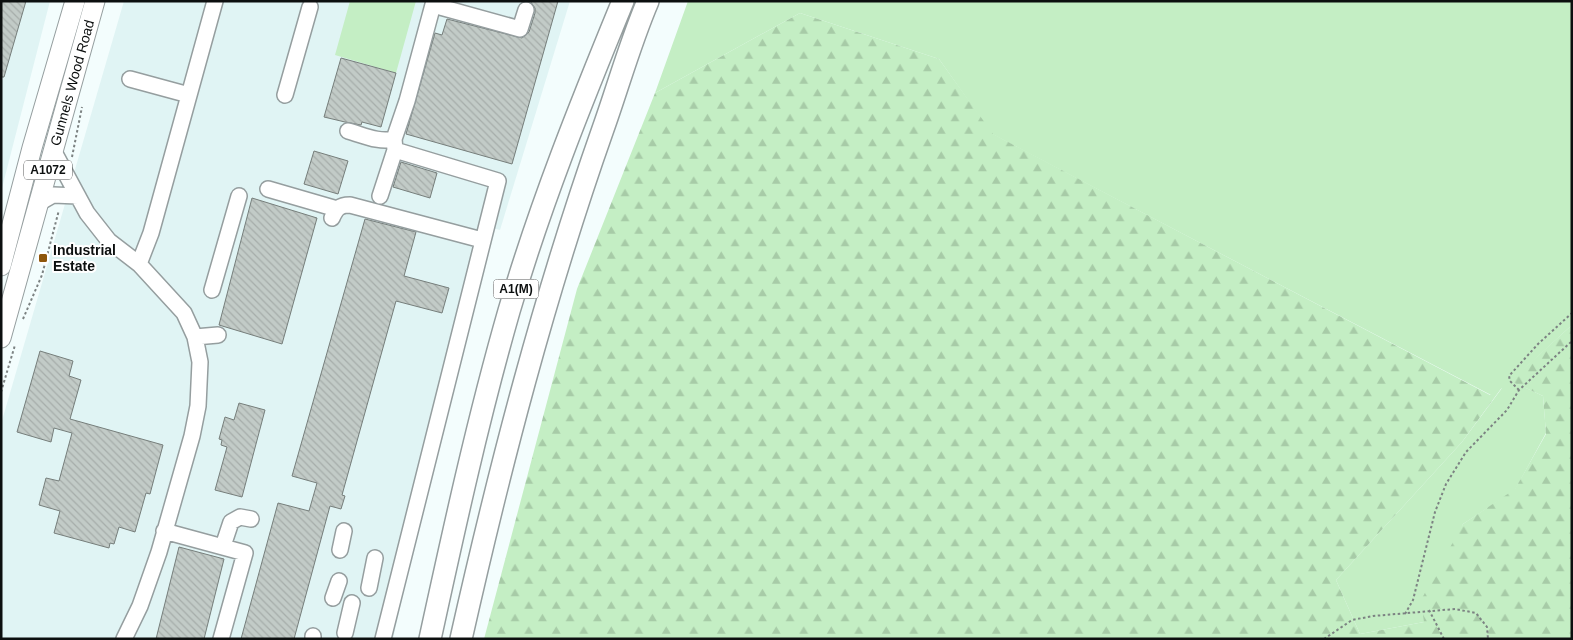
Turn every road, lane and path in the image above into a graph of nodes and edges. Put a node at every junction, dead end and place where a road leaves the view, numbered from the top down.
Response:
1 (75, 1) edge
2 (95, 1) edge
3 (215, 1) edge
4 (623, 1) edge
5 (648, 1) edge
6 (433, 3) edge
7 (310, 7) dead end
8 (526, 10) dead end
9 (130, 79) dead end
10 (190, 95) junction
11 (285, 95) dead end
12 (348, 131) dead end
13 (395, 145) junction
14 (54, 150) junction
15 (268, 189) dead end
16 (78, 196) junction
17 (239, 196) dead end
18 (380, 196) dead end
19 (39, 203) junction
20 (482, 240) junction
21 (139, 264) junction
22 (1, 266) edge
23 (212, 290) dead end
24 (1572, 313) edge
25 (218, 335) dead end
26 (196, 337) junction
27 (1, 338) edge
28 (1572, 341) edge
29 (1520, 390) junction
30 (251, 519) dead end
31 (344, 531) dead end
32 (164, 532) junction
33 (223, 546) junction
34 (340, 550) dead end
35 (375, 558) dead end
36 (338, 581) dead end
37 (394, 587) junction
38 (334, 598) dead end
39 (352, 603) dead end
40 (1429, 610) junction
41 (1405, 614) junction
42 (345, 633) dead end
43 (124, 639) edge
44 (221, 639) edge
45 (383, 639) edge
46 (430, 639) edge
47 (461, 639) edge
48 (1324, 639) edge
49 (1444, 639) edge
50 (1488, 639) edge

1 - 22 main road, Gunnels Wood Road / A1072
2 - 14 main road, Gunnels Wood Road / A1072
3 - 10 lane
4 - 46 highway, A1(M)
5 - 47 highway, A1(M)
6 - 8 lane
6 - 13 lane
7 - 11 lane
9 - 10 lane
10 - 21 lane
12 - 13 lane
13 - 18 lane
13 - 20 lane
14 - 16 lane
14 - 19 main road, Gunnels Wood Road / A1072
15 - 20 lane
16 - 19 lane
16 - 21 lane
17 - 23 lane
19 - 27 main road, Gunnels Wood Road / A1072
20 - 37 lane
21 - 26 lane
24 - 29 path
25 - 26 lane
26 - 32 lane
28 - 29 path
29 - 41 path
30 - 33 lane
31 - 34 lane
32 - 33 lane
32 - 43 lane
33 - 44 lane
35 - 37 lane
36 - 38 lane
37 - 45 lane
39 - 42 lane
40 - 41 path
40 - 49 path
40 - 50 path
41 - 48 path

